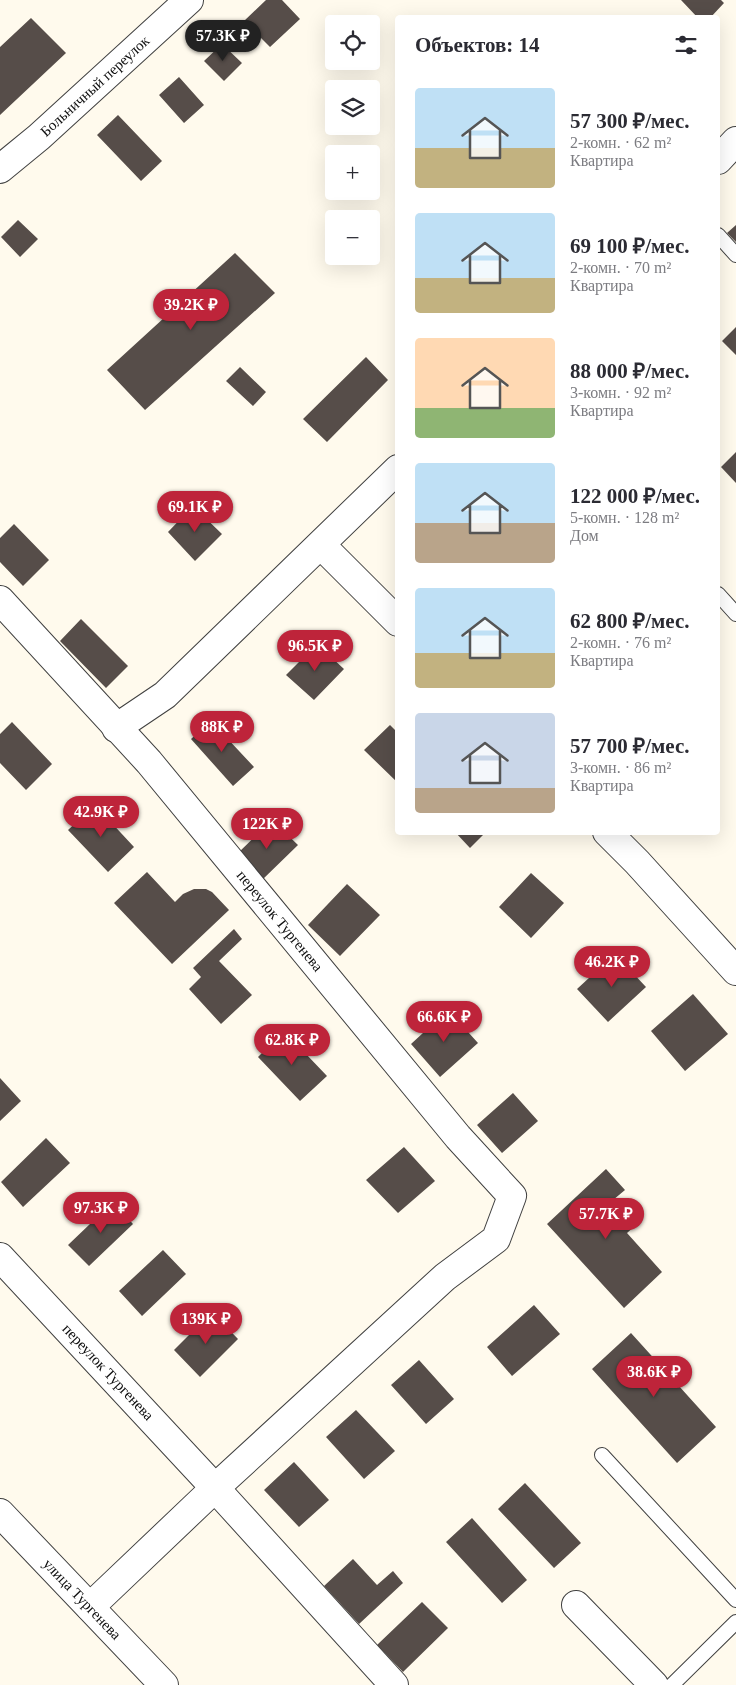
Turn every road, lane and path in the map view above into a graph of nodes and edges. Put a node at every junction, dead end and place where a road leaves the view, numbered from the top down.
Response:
1 (189, 0) edge
2 (736, 141) edge
3 (720, 158) edge
4 (0, 169) edge
5 (720, 238) edge
6 (736, 255) edge
7 (395, 472) edge
8 (320, 545) junction
9 (720, 596) edge
10 (0, 600) edge
11 (736, 614) edge
12 (395, 619) edge
13 (116, 728) junction
14 (610, 835) edge
15 (736, 971) edge
16 (0, 1257) edge
17 (602, 1455) dead end
18 (215, 1488) junction
19 (0, 1513) edge
20 (736, 1600) edge
21 (576, 1605) dead end
22 (90, 1607) junction
23 (736, 1622) edge
24 (164, 1685) edge
25 (394, 1685) edge
26 (654, 1685) edge
27 (672, 1685) edge

1 - 4 street, Больничный переулок
2 - 3 street
5 - 6 lane
7 - 8 street
8 - 12 street
8 - 13 street
9 - 11 lane
10 - 13 street
13 - 18 street, переулок Тургенева
14 - 15 street
16 - 18 street, переулок Тургенева
17 - 20 lane
18 - 22 street
18 - 25 street, переулок Тургенева
19 - 22 street, улица Тургенева
21 - 26 street
22 - 24 street, улица Тургенева
23 - 27 lane

